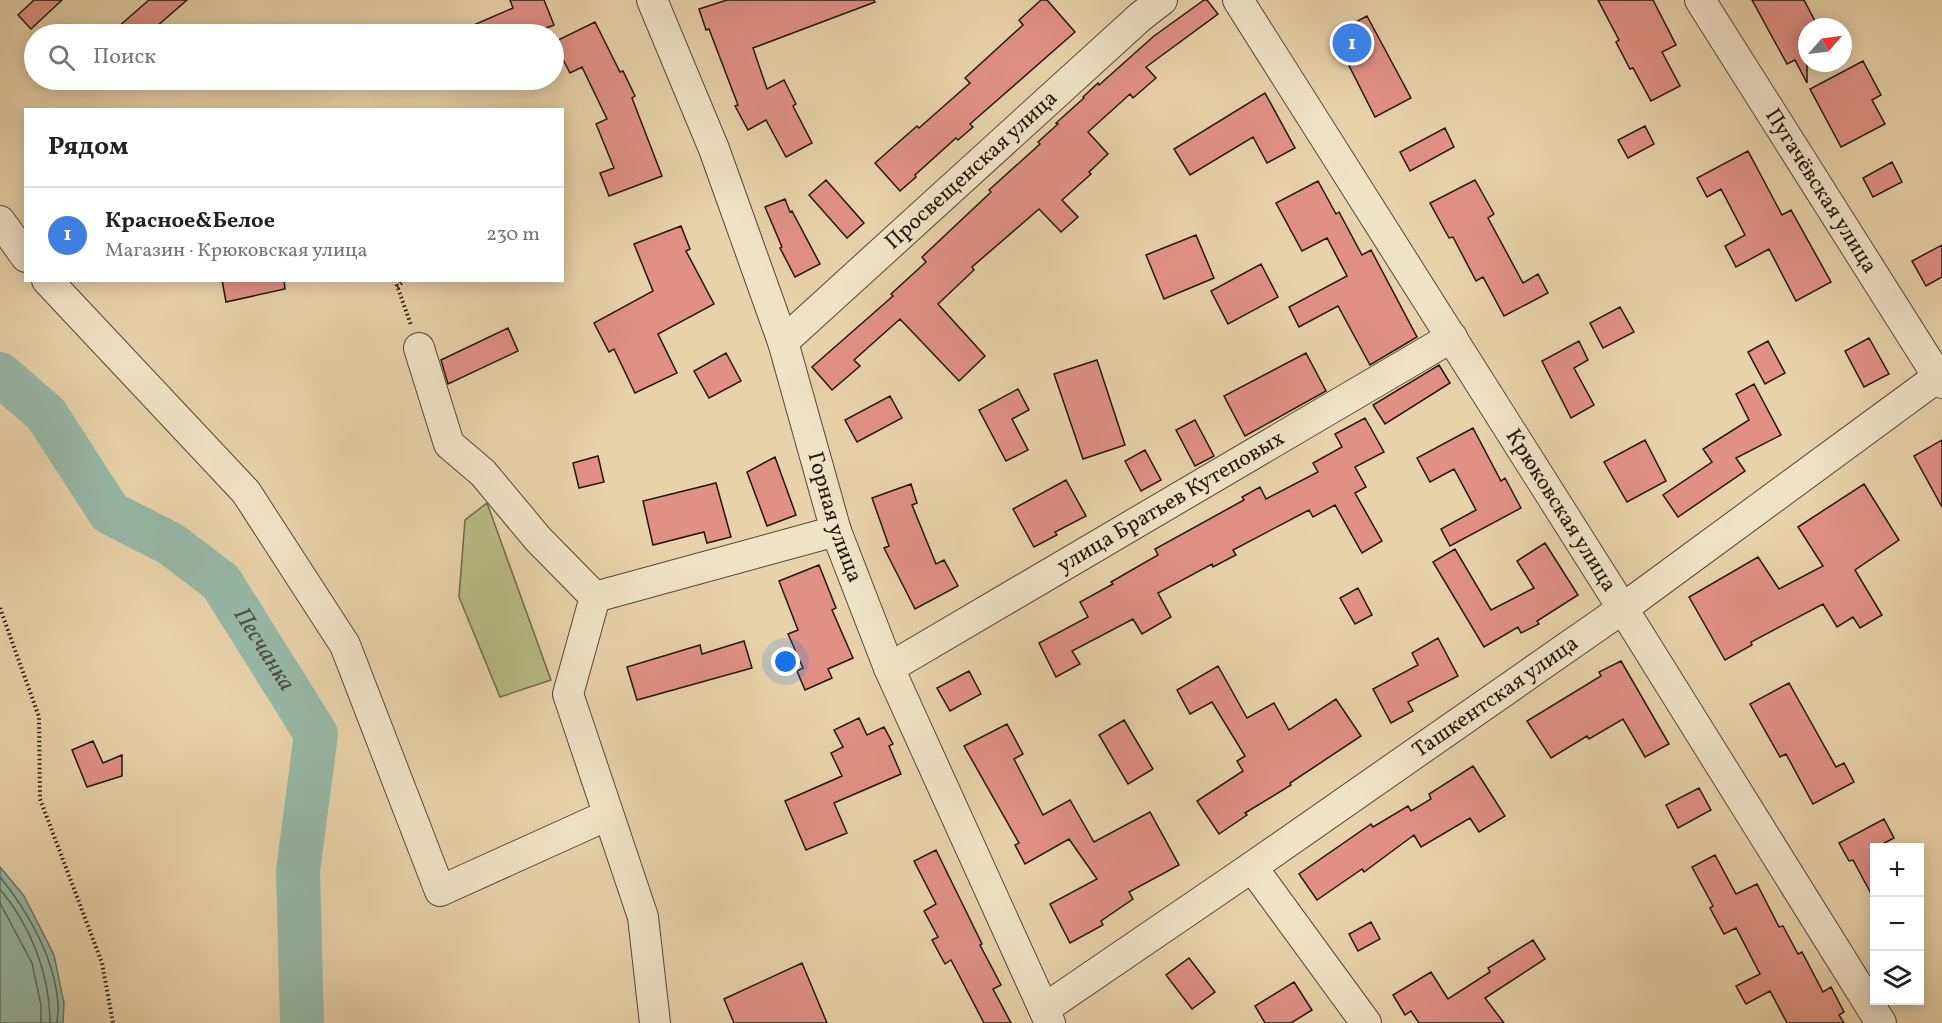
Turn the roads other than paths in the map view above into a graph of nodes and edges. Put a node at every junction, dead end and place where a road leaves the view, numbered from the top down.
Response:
1 (652, 0) edge
2 (1162, 0) edge
3 (1238, 0) edge
4 (1700, 0) edge
5 (0, 221) edge
6 (24, 254) edge
7 (49, 282) edge
8 (1452, 337) junction
9 (783, 342) junction
10 (419, 348) road end
11 (1941, 378) edge
12 (836, 531) junction
13 (595, 597) junction
14 (1622, 609) junction
15 (889, 668) junction
16 (608, 815) junction
17 (1252, 867) junction
18 (1047, 1016) edge
19 (655, 1023) edge
20 (1366, 1023) edge
21 (1881, 1023) edge

1 - 9 street, Горная улица
2 - 9 street, Просвещенская улица
3 - 8 street, Крюковская улица
4 - 11 street, Пугачёвская улица
5 - 6 street
7 - 16 street
8 - 14 street, Крюковская улица
8 - 15 street, улица Братьев Кутеповых
9 - 12 street, Горная улица
10 - 13 street
11 - 14 street, Ташкентская улица
12 - 13 street
12 - 15 street, Горная улица
13 - 16 street
14 - 17 street, Ташкентская улица
14 - 21 street, Крюковская улица
15 - 18 street, Горная улица
16 - 19 street
17 - 18 street, Ташкентская улица
17 - 20 street

